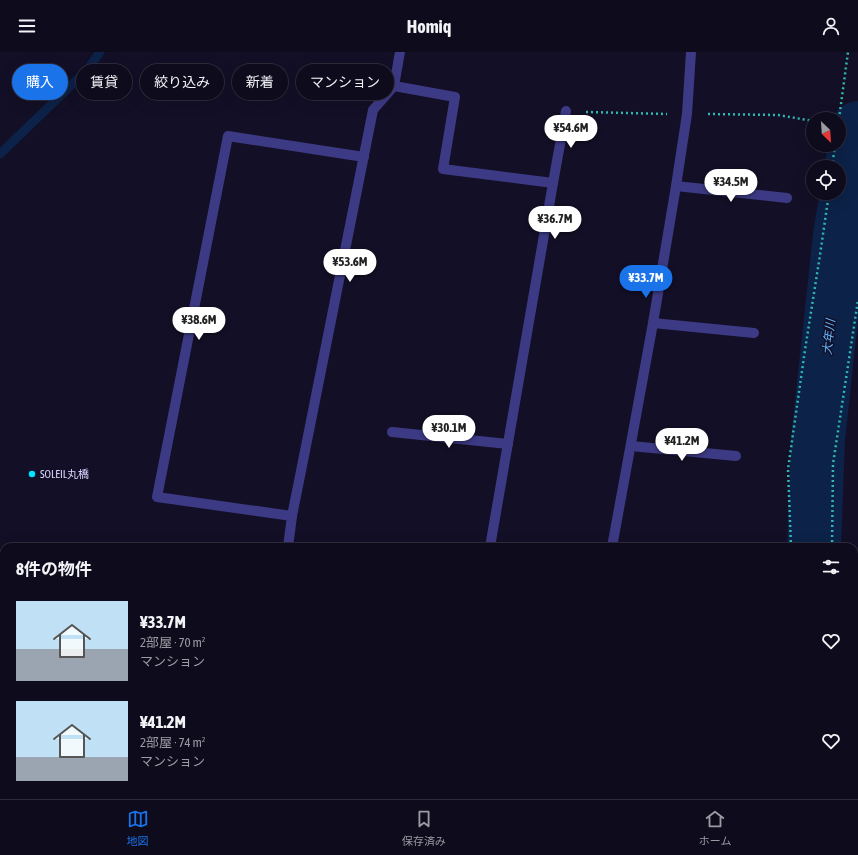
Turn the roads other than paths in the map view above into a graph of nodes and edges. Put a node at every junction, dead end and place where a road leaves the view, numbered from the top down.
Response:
1 (400, 52) edge
2 (692, 52) edge
3 (394, 86) joint
4 (382, 100) edge
5 (566, 111) dead end
6 (364, 157) junction
7 (553, 183) junction
8 (676, 186) junction
9 (787, 198) dead end
10 (653, 323) junction
11 (754, 333) dead end
12 (392, 432) dead end
13 (508, 444) junction
14 (631, 446) junction
15 (736, 456) dead end
16 (292, 516) junction
17 (289, 543) edge
18 (491, 543) edge
19 (613, 543) edge

1 - 3 street
2 - 8 street
3 - 7 street
4 - 6 street
5 - 7 street
6 - 16 street
6 - 16 street
7 - 13 street
8 - 9 street
8 - 10 street
10 - 11 street
10 - 14 street
12 - 13 street
13 - 18 street
14 - 15 street
14 - 19 street
16 - 17 street

